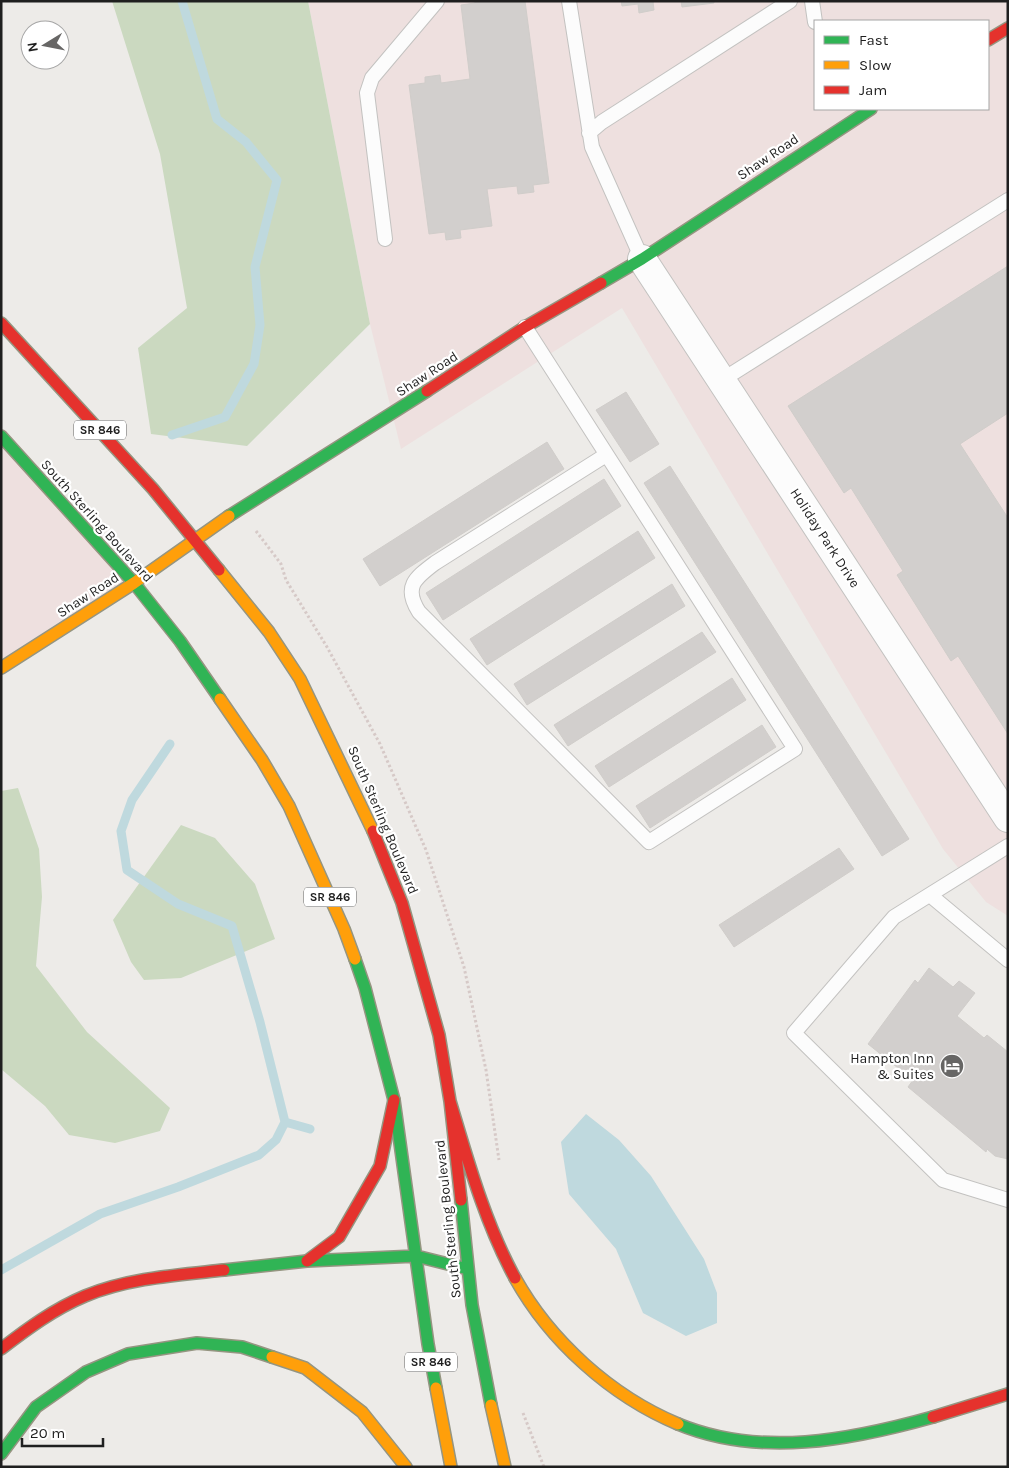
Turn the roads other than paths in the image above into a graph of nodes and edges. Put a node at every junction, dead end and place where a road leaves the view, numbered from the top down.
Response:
1 (437, 1) edge
2 (569, 1) edge
3 (790, 1) edge
4 (812, 1) edge
5 (815, 20) edge
6 (1008, 28) edge
7 (989, 39) edge
8 (867, 110) edge
9 (589, 133) junction
10 (1008, 200) edge
11 (385, 239) dead end
12 (642, 259) junction
13 (1, 323) edge
14 (525, 327) junction
15 (722, 380) junction
16 (1, 436) edge
17 (606, 455) junction
18 (196, 540) junction
19 (134, 582) junction
20 (1, 668) edge
21 (1008, 818) edge
22 (1008, 846) edge
23 (930, 895) junction
24 (1008, 960) edge
25 (394, 1100) junction
26 (450, 1101) junction
27 (1008, 1200) edge
28 (416, 1256) junction
29 (307, 1261) junction
30 (468, 1269) junction
31 (1, 1349) edge
32 (1008, 1394) edge
33 (1, 1454) edge
34 (406, 1467) edge
35 (451, 1467) edge
36 (505, 1467) edge

1 - 11 lane
2 - 9 lane
3 - 9 lane
4 - 5 lane
6 - 7 main road
8 - 12 main road, Shaw Road
9 - 12 lane
10 - 15 lane
12 - 14 main road, Shaw Road
12 - 15 street, Holiday Park Drive
13 - 18 main road, South Sterling Boulevard / SR 846
14 - 17 lane
14 - 18 main road, Shaw Road
15 - 21 street, Holiday Park Drive
16 - 19 main road, South Sterling Boulevard / SR 846
17 - 17 lane
18 - 19 main road, Shaw Road
18 - 26 main road, South Sterling Boulevard / SR 846
19 - 20 main road, Shaw Road
19 - 25 main road, South Sterling Boulevard / SR 846
22 - 23 lane
23 - 24 lane
23 - 27 lane
25 - 28 main road, South Sterling Boulevard / SR 846
25 - 29 main road
26 - 30 main road, South Sterling Boulevard / SR 846
26 - 32 main road
28 - 29 main road
28 - 30 main road
28 - 35 main road, South Sterling Boulevard / SR 846
29 - 31 main road
30 - 36 main road, South Sterling Boulevard / SR 846
33 - 34 main road

